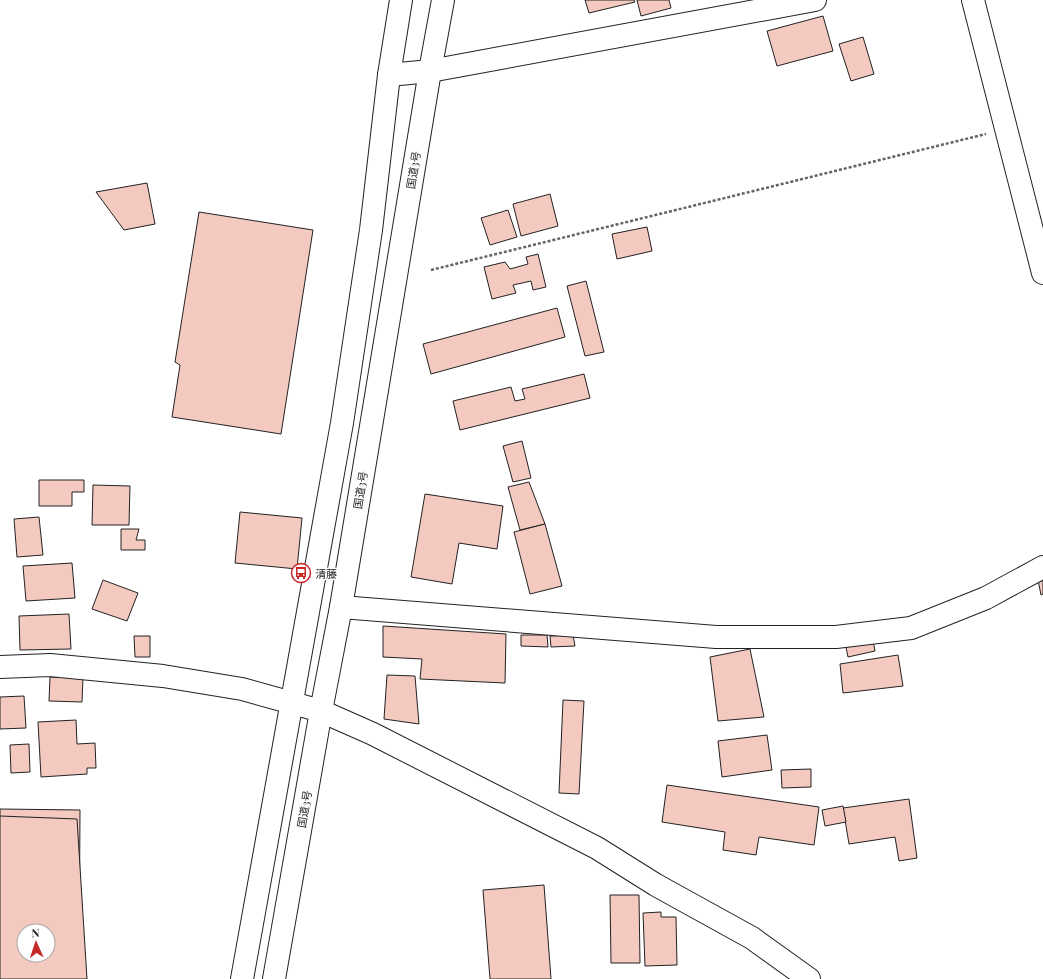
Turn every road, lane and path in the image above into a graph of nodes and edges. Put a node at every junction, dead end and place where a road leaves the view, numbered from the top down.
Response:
1 (401, 0) edge
2 (443, 0) edge
3 (815, 0) edge
4 (973, 0) edge
5 (430, 71) junction
6 (389, 75) junction
7 (1006, 129) junction
8 (431, 270) dead end
9 (1043, 273) edge
10 (1043, 567) edge
11 (341, 606) junction
12 (0, 667) edge
13 (292, 702) junction
14 (321, 711) junction
15 (242, 979) edge
16 (274, 979) edge
17 (809, 979) edge

1 - 6 main road
2 - 5 main road, 国道3号
3 - 5 main road
4 - 7 main road
5 - 6 main road
5 - 11 main road, 国道3号
6 - 13 main road
7 - 8 path
7 - 9 main road
10 - 11 main road
11 - 14 main road, 国道3号
12 - 13 main road
13 - 14 main road
13 - 15 main road
14 - 16 main road, 国道3号
14 - 17 main road

